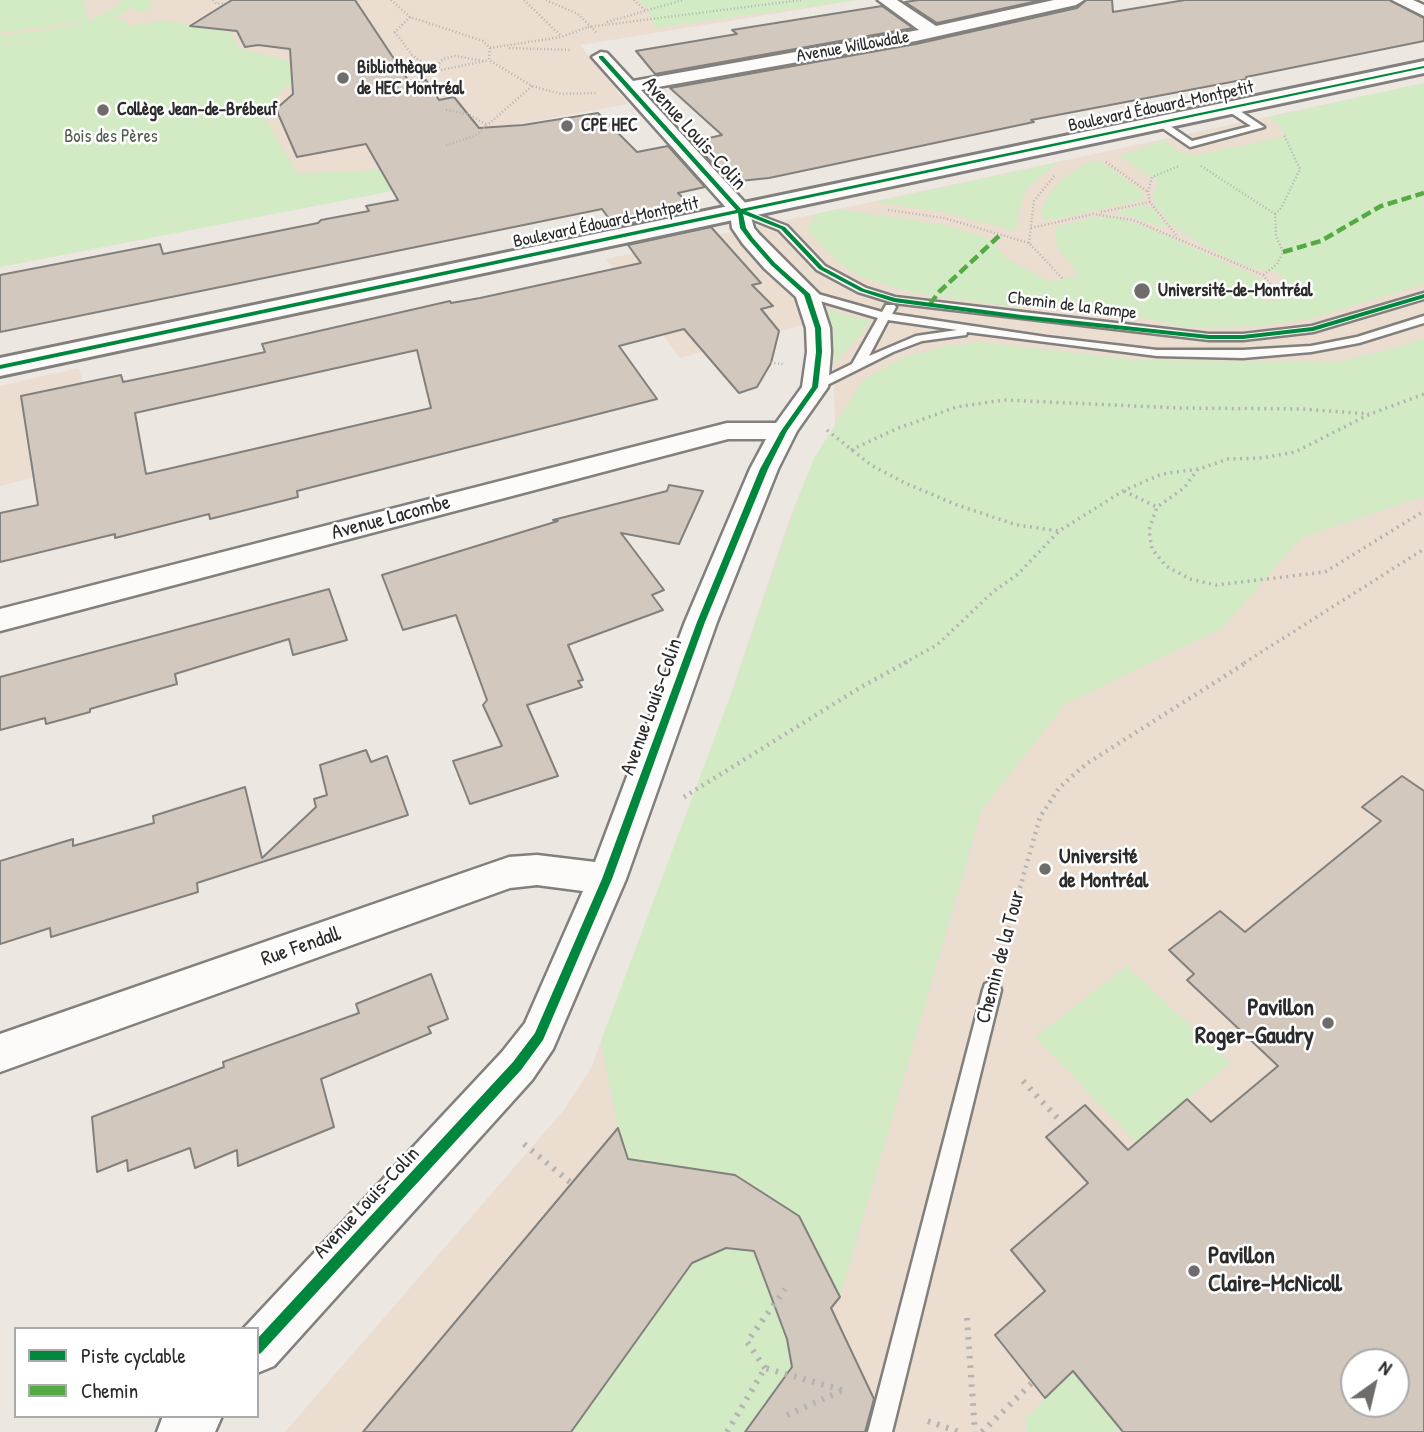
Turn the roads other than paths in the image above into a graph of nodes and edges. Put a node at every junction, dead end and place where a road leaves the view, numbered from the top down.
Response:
1 (886, 0) edge
2 (1076, 0) edge
3 (1400, 0) edge
4 (1424, 11) edge
5 (933, 32) junction
6 (601, 57) dead end
7 (1424, 67) edge
8 (629, 88) junction
9 (1231, 109) junction
10 (1160, 123) junction
11 (740, 211) junction
12 (807, 294) junction
13 (1424, 296) edge
14 (894, 300) junction
15 (886, 316) junction
16 (1424, 319) edge
17 (990, 332) junction
18 (857, 366) junction
19 (0, 368) edge
20 (815, 387) junction
21 (784, 431) junction
22 (0, 620) edge
23 (607, 879) junction
24 (992, 990) road end
25 (0, 1053) edge
26 (259, 1347) edge
27 (195, 1418) edge
28 (182, 1432) edge
29 (880, 1432) edge

1 - 5 street
2 - 5 street, Avenue Willowdale
3 - 4 street
5 - 8 street, Avenue Willowdale
6 - 8 street, Avenue Louis-Colin
7 - 9 street, Boulevard Édouard-Montpetit
8 - 11 street, Avenue Louis-Colin
9 - 10 street, Boulevard Édouard-Montpetit
9 - 10 lane
10 - 11 street, Boulevard Édouard-Montpetit
11 - 12 street, Avenue Louis-Colin
11 - 14 lane, Chemin de la Rampe
11 - 19 street, Boulevard Édouard-Montpetit
12 - 15 lane, Chemin de la Rampe
12 - 20 street, Avenue Louis-Colin
13 - 14 lane, Chemin de la Rampe
14 - 15 lane
15 - 17 lane, Chemin de la Rampe
15 - 18 lane
16 - 17 lane, Chemin de la Rampe
17 - 18 lane, Chemin de la Rampe
18 - 20 lane, Chemin de la Rampe
20 - 21 street, Avenue Louis-Colin
21 - 22 street, Avenue Lacombe
21 - 23 street, Avenue Louis-Colin
23 - 25 street, Rue Fendall
23 - 26 street, Avenue Louis-Colin
24 - 29 lane, Chemin de la Tour
27 - 28 street

